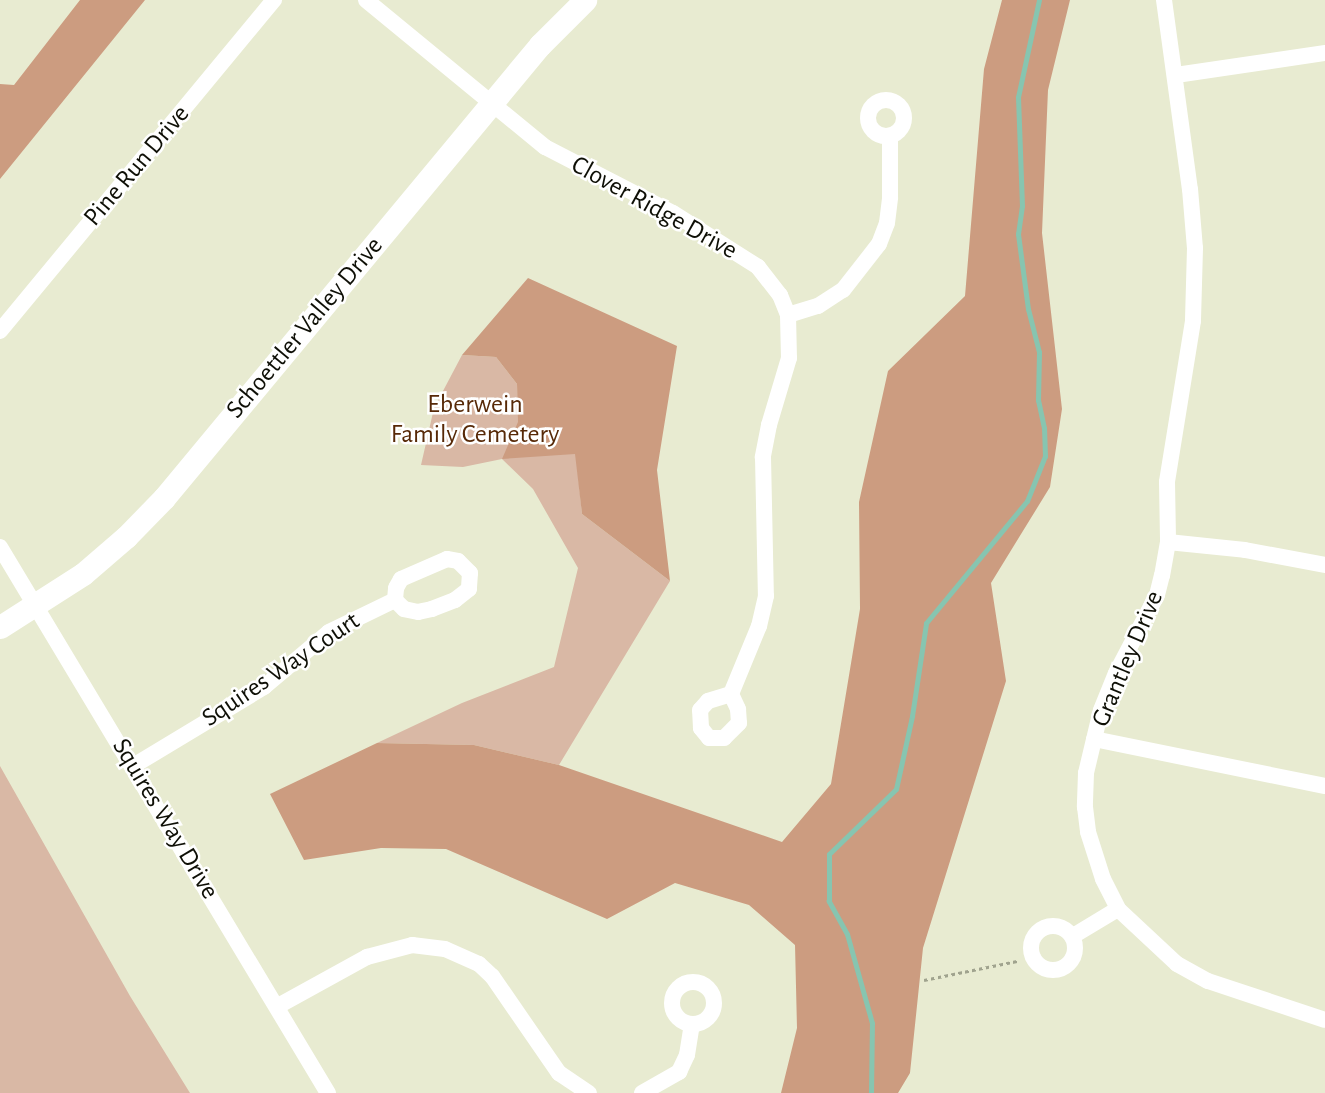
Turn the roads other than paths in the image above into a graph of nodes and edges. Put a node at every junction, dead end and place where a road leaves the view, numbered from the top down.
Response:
1 (274, 0) edge
2 (366, 0) edge
3 (585, 0) edge
4 (1164, 0) edge
5 (1325, 53) edge
6 (1176, 75) junction
7 (492, 103) junction
8 (890, 136) dead end
9 (789, 315) junction
10 (0, 331) edge
11 (1168, 542) junction
12 (0, 547) edge
13 (1325, 565) edge
14 (395, 600) junction
15 (35, 606) junction
16 (0, 627) edge
17 (731, 694) dead end
18 (1094, 738) junction
19 (133, 766) junction
20 (1325, 786) edge
21 (1118, 909) junction
22 (1073, 936) dead end
23 (278, 1006) junction
24 (1325, 1020) edge
25 (692, 1024) dead end
26 (328, 1093) edge
27 (589, 1093) edge
28 (642, 1093) edge

1 - 10 street, Pine Run Drive
2 - 7 street, Clover Ridge Drive
3 - 7 street, Schoettler Valley Drive
4 - 6 street, Grantley Drive
5 - 6 street
6 - 11 street, Grantley Drive
7 - 9 street, Clover Ridge Drive
7 - 15 street, Schoettler Valley Drive
8 - 9 street
9 - 17 street, Clover Ridge Drive
11 - 13 street
11 - 18 street, Grantley Drive
12 - 15 street, Squires Way Drive
14 - 14 street
14 - 19 street, Squires Way Court
15 - 16 street, Schoettler Valley Drive
15 - 19 street, Squires Way Drive
18 - 20 street
18 - 21 street, Grantley Drive
19 - 23 street, Squires Way Drive
21 - 22 street
21 - 24 street, Grantley Drive
23 - 26 street, Squires Way Drive
23 - 27 street
25 - 28 street

